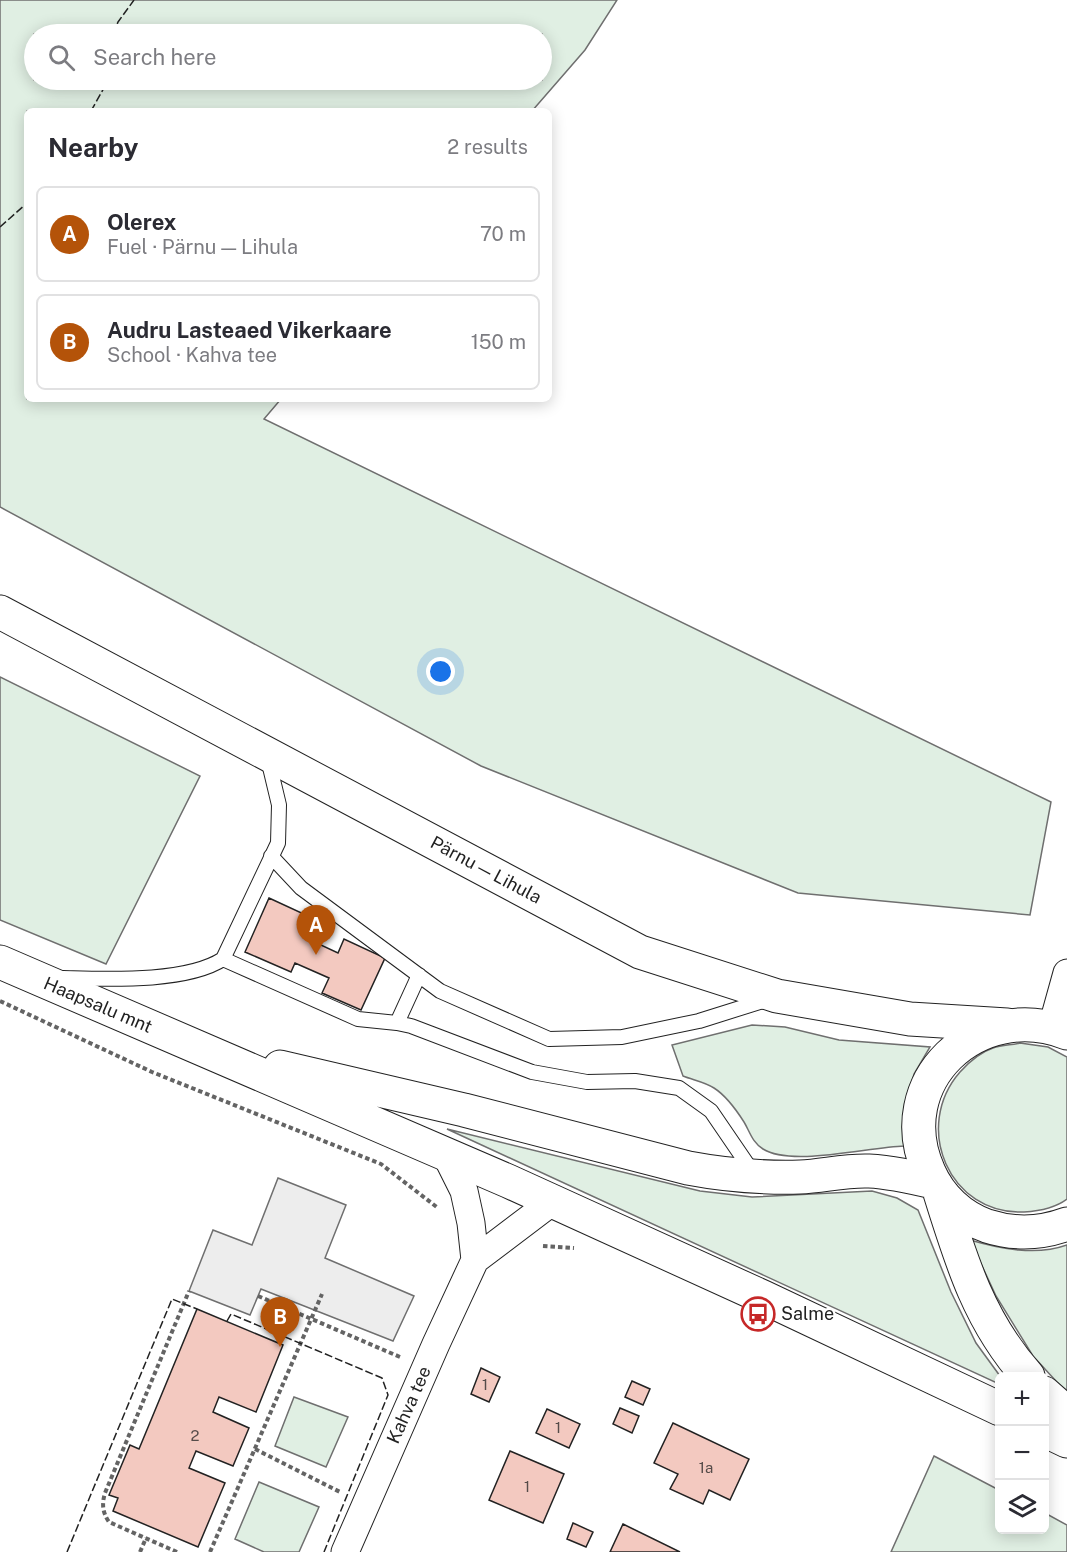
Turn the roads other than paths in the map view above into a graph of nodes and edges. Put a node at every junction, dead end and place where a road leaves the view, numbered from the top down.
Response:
1 (0, 612) edge
2 (267, 753) junction
3 (271, 856) junction
4 (223, 959) junction
5 (0, 962) edge
6 (1067, 973) edge
7 (419, 975) junction
8 (34, 977) junction
9 (777, 996) junction
10 (397, 1023) junction
11 (1007, 1025) junction
12 (1059, 1030) edge
13 (197, 1047) junction
14 (446, 1155) junction
15 (756, 1177) junction
16 (936, 1187) junction
17 (553, 1202) junction
18 (1067, 1224) edge
19 (475, 1260) junction
20 (1024, 1372) edge
21 (1049, 1397) edge
22 (995, 1407) edge
23 (1067, 1413) edge
24 (1049, 1432) edge
25 (1067, 1441) edge
26 (345, 1552) edge

1 - 2 main road, Pärnu — Lihula
2 - 3 lane
2 - 9 main road, Pärnu — Lihula
3 - 4 lane
3 - 7 lane
4 - 8 lane
4 - 10 lane
5 - 8 main road, Haapsalu mnt
6 - 12 street
7 - 9 lane
7 - 10 lane
8 - 13 main road, Haapsalu mnt
9 - 11 main road, Pärnu — Lihula
10 - 15 lane
11 - 12 main road
11 - 16 main road
13 - 14 main road
13 - 15 main road
14 - 17 main road
14 - 19 street
15 - 16 main road
16 - 18 main road
16 - 20 main road
17 - 19 street, Kahva tee
17 - 22 main road
19 - 26 street, Kahva tee
21 - 23 main road
24 - 25 main road

